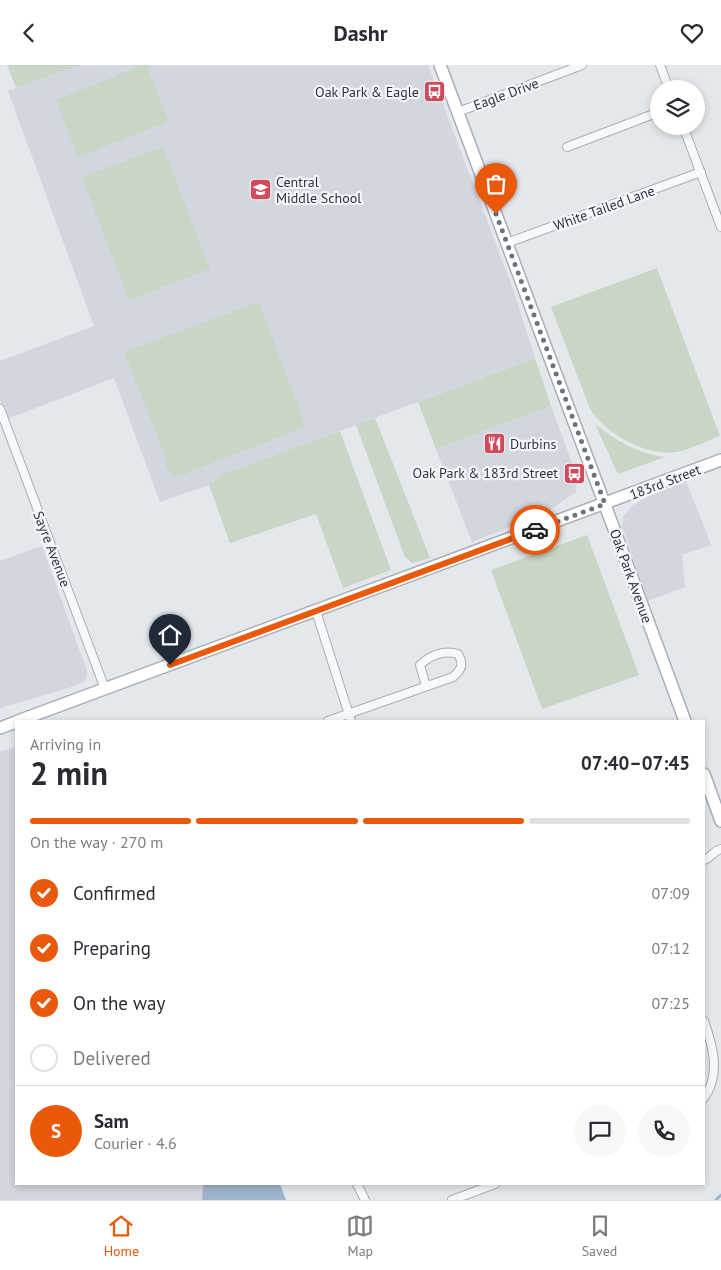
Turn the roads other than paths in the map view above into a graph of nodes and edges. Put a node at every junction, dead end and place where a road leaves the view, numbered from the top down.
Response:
1 (440, 65) edge
2 (582, 65) edge
3 (660, 65) edge
4 (666, 80) edge
5 (458, 111) junction
6 (650, 115) edge
7 (687, 135) edge
8 (567, 147) dead end
9 (701, 172) junction
10 (721, 227) edge
11 (507, 243) junction
12 (0, 409) edge
13 (721, 460) edge
14 (605, 504) junction
15 (316, 611) junction
16 (426, 686) junction
17 (105, 689) junction
18 (350, 717) edge
19 (22, 720) edge
20 (334, 720) edge
21 (684, 720) edge
22 (15, 723) edge
23 (0, 728) edge
24 (705, 777) edge
25 (721, 821) edge
26 (721, 849) edge
27 (705, 860) edge
28 (705, 1024) edge
29 (705, 1096) edge
30 (358, 1185) edge
31 (492, 1185) edge
32 (365, 1200) edge
33 (452, 1200) edge

1 - 5 street, Oak Park Avenue
2 - 5 street, Eagle Drive
3 - 4 street
5 - 11 street, Oak Park Avenue
6 - 8 street
7 - 9 street
9 - 10 street
9 - 11 street, White Tailed Lane
11 - 14 street, Oak Park Avenue
12 - 17 street, Sayre Avenue
13 - 14 street, 183rd Street
14 - 15 street, 183rd Street
14 - 21 street, Oak Park Avenue
15 - 17 street, 183rd Street
15 - 18 street
16 - 16 street
16 - 18 street
17 - 19 street, 183rd Street
18 - 20 street
22 - 23 street, 183rd Street
24 - 25 street
26 - 27 street
28 - 29 street
30 - 32 street
31 - 33 street

